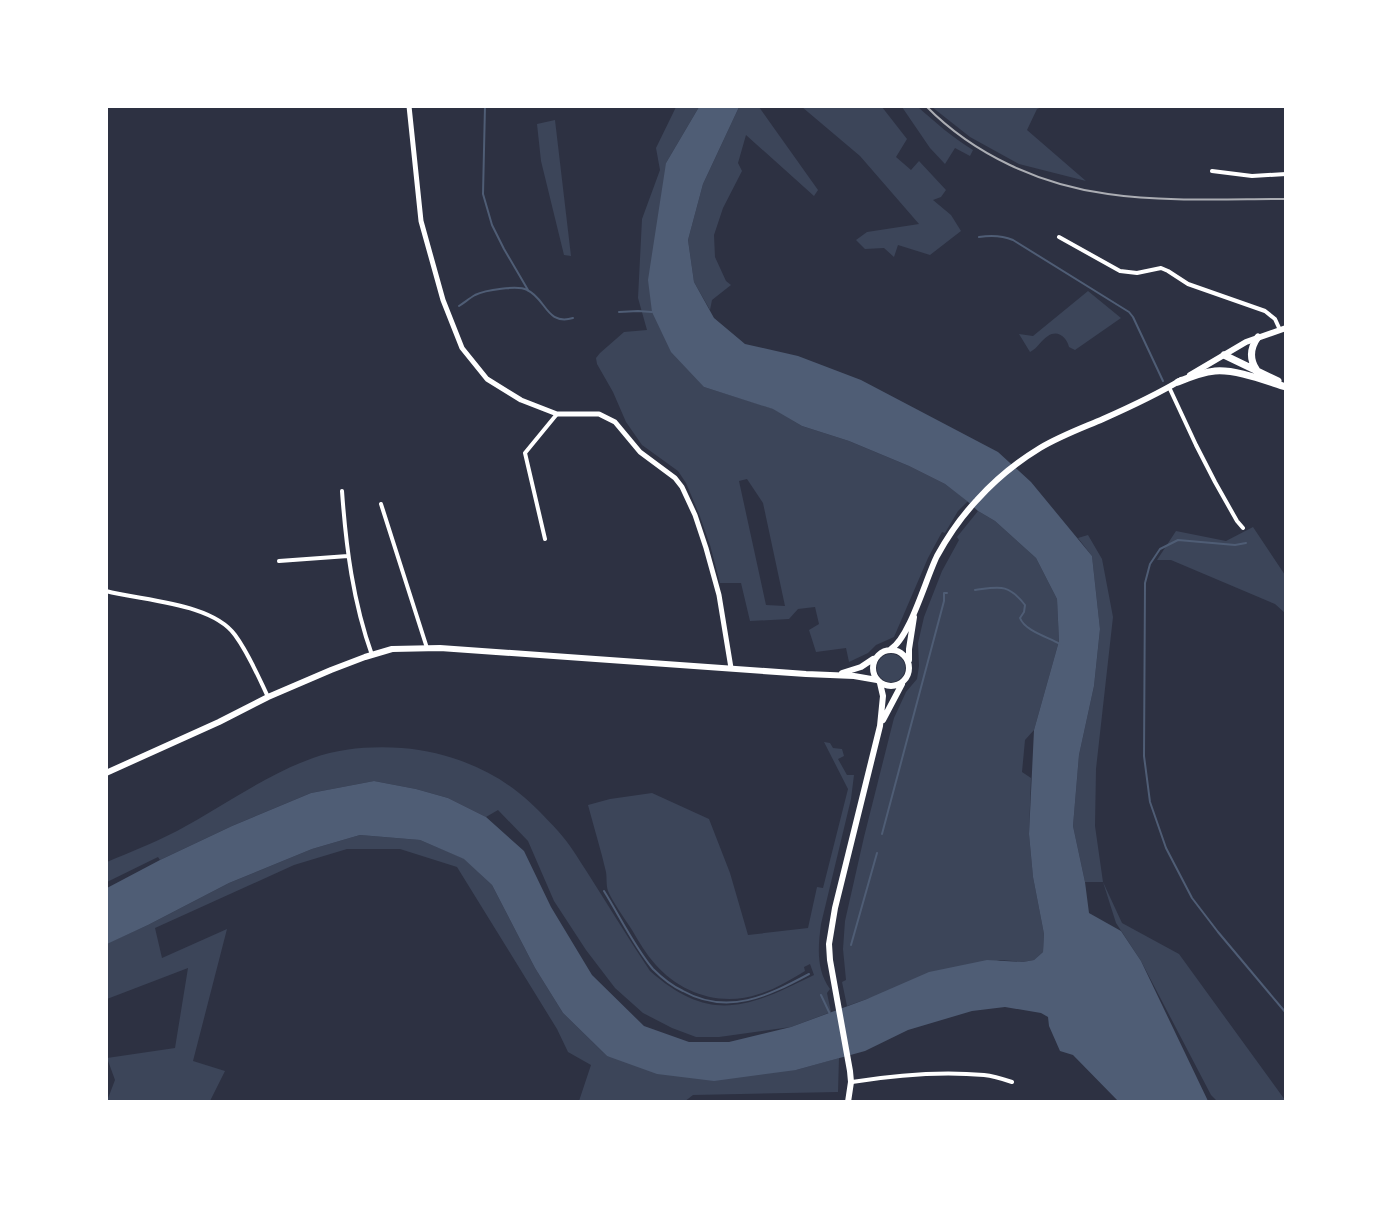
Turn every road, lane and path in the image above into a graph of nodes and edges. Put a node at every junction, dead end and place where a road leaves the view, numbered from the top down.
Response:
1 (410, 106) edge
2 (1212, 171) dead end
3 (1286, 174) edge
4 (1059, 237) dead end
5 (1283, 329) edge
6 (1258, 337) junction
7 (1224, 355) junction
8 (1230, 371) junction
9 (1258, 371) junction
10 (1178, 382) junction
11 (1286, 386) edge
12 (1169, 387) junction
13 (557, 414) junction
14 (342, 491) dead end
15 (381, 504) dead end
16 (1243, 528) dead end
17 (545, 539) dead end
18 (348, 556) junction
19 (279, 561) dead end
20 (106, 591) edge
21 (916, 607) junction
22 (427, 648) junction
23 (891, 649) junction
24 (372, 655) junction
25 (876, 657) junction
26 (909, 664) junction
27 (731, 668) junction
28 (835, 675) junction
29 (878, 681) junction
30 (902, 683) junction
31 (268, 697) junction
32 (880, 726) junction
33 (106, 773) edge
34 (851, 1082) junction
35 (1012, 1082) dead end
36 (848, 1101) edge

1 - 13 street
2 - 3 street
4 - 5 street
5 - 6 main road
6 - 7 main road
6 - 9 highway
7 - 8 highway
7 - 9 highway
7 - 10 main road
8 - 10 highway
8 - 11 highway
9 - 11 highway
10 - 12 main road
12 - 16 street
12 - 21 main road
13 - 17 street
13 - 27 street
14 - 18 street
15 - 22 street
18 - 19 street
18 - 24 street
20 - 31 street
21 - 23 main road
21 - 26 main road
22 - 24 main road
22 - 27 main road
23 - 25 main road
23 - 26 main road
24 - 31 main road
25 - 28 main road
25 - 29 main road
26 - 30 main road
27 - 28 main road
28 - 29 main road
29 - 30 main road
29 - 32 main road
30 - 32 main road
31 - 33 main road
32 - 34 main road
34 - 35 street
34 - 36 main road

